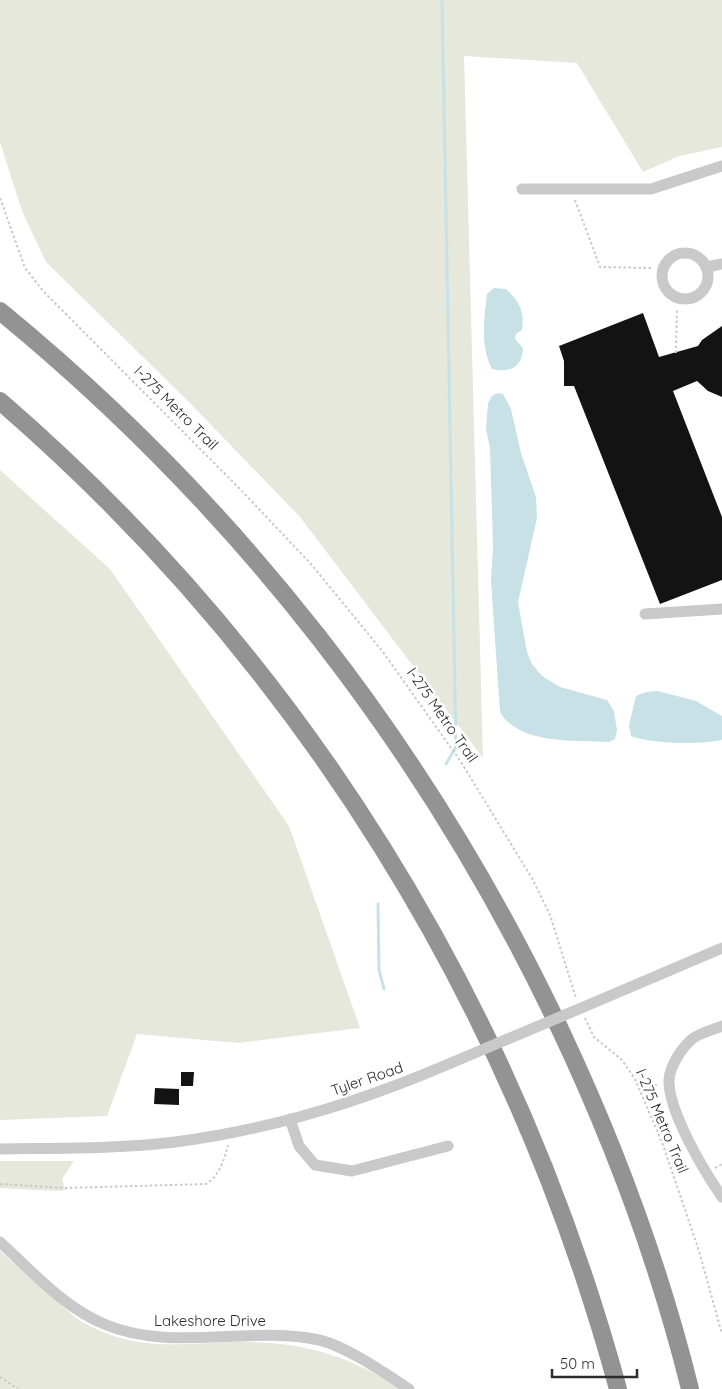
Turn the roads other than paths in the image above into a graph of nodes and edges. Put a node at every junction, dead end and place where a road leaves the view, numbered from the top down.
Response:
1 (722, 166) edge
2 (522, 189) dead end
3 (722, 264) edge
4 (707, 267) junction
5 (0, 311) edge
6 (0, 401) edge
7 (722, 609) edge
8 (645, 614) dead end
9 (722, 948) edge
10 (722, 1026) edge
11 (290, 1119) junction
12 (448, 1146) dead end
13 (0, 1150) edge
14 (722, 1197) edge
15 (0, 1242) edge
16 (409, 1389) edge
17 (618, 1389) edge
18 (690, 1389) edge

1 - 2 street
3 - 4 street
4 - 4 street
5 - 18 highway
6 - 17 highway
7 - 8 street
9 - 11 street, Tyler Road, bridge
10 - 14 street
11 - 12 street
11 - 13 street, Tyler Road
15 - 16 street, Lakeshore Drive

